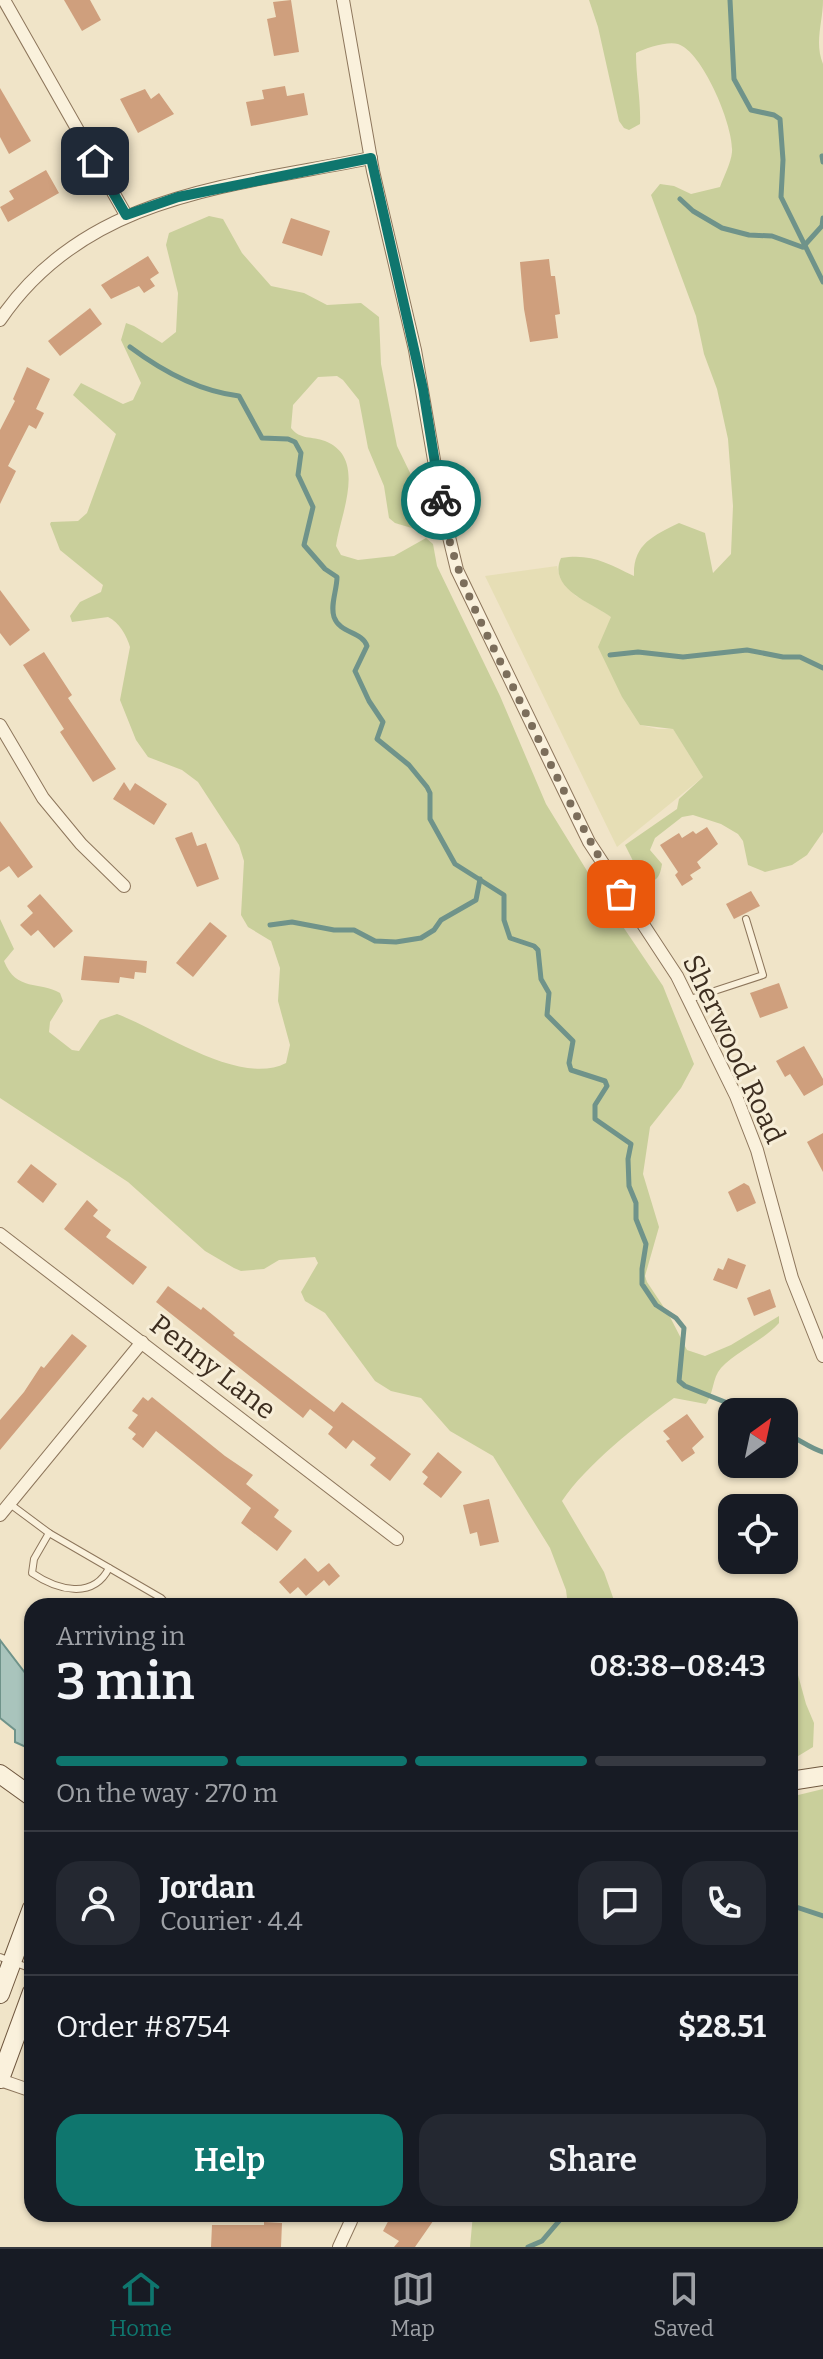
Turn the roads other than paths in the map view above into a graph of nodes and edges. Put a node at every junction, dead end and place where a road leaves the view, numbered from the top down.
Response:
1 (4, 0) edge
2 (343, 0) edge
3 (371, 158) junction
4 (126, 215) junction
5 (0, 320) edge
6 (0, 725) edge
7 (124, 886) dead end
8 (746, 919) dead end
9 (690, 999) junction
10 (0, 1234) edge
11 (142, 1342) junction
12 (823, 1356) edge
13 (10, 1504) junction
14 (0, 1515) edge
15 (49, 1533) junction
16 (397, 1539) dead end
17 (109, 1568) junction
18 (161, 1598) edge
19 (0, 1774) edge
20 (823, 1776) edge
21 (798, 1780) edge
22 (24, 1791) edge
23 (24, 1924) edge
24 (6, 1959) edge
25 (0, 1994) edge
26 (24, 2014) edge
27 (0, 2080) edge
28 (24, 2088) edge
29 (351, 2222) edge
30 (339, 2247) edge

1 - 4 street
2 - 3 street, Sherwood Road
3 - 4 street
3 - 9 street, Sherwood Road
4 - 5 street
6 - 7 street
8 - 9 lane
9 - 12 street, Sherwood Road
10 - 11 street, Penny Lane
11 - 13 street
11 - 16 street, Penny Lane
13 - 14 street
13 - 15 lane
15 - 17 lane
15 - 17 lane
17 - 18 lane
19 - 22 street
20 - 21 street
23 - 24 street
24 - 25 street
26 - 27 street
27 - 28 street
29 - 30 street

